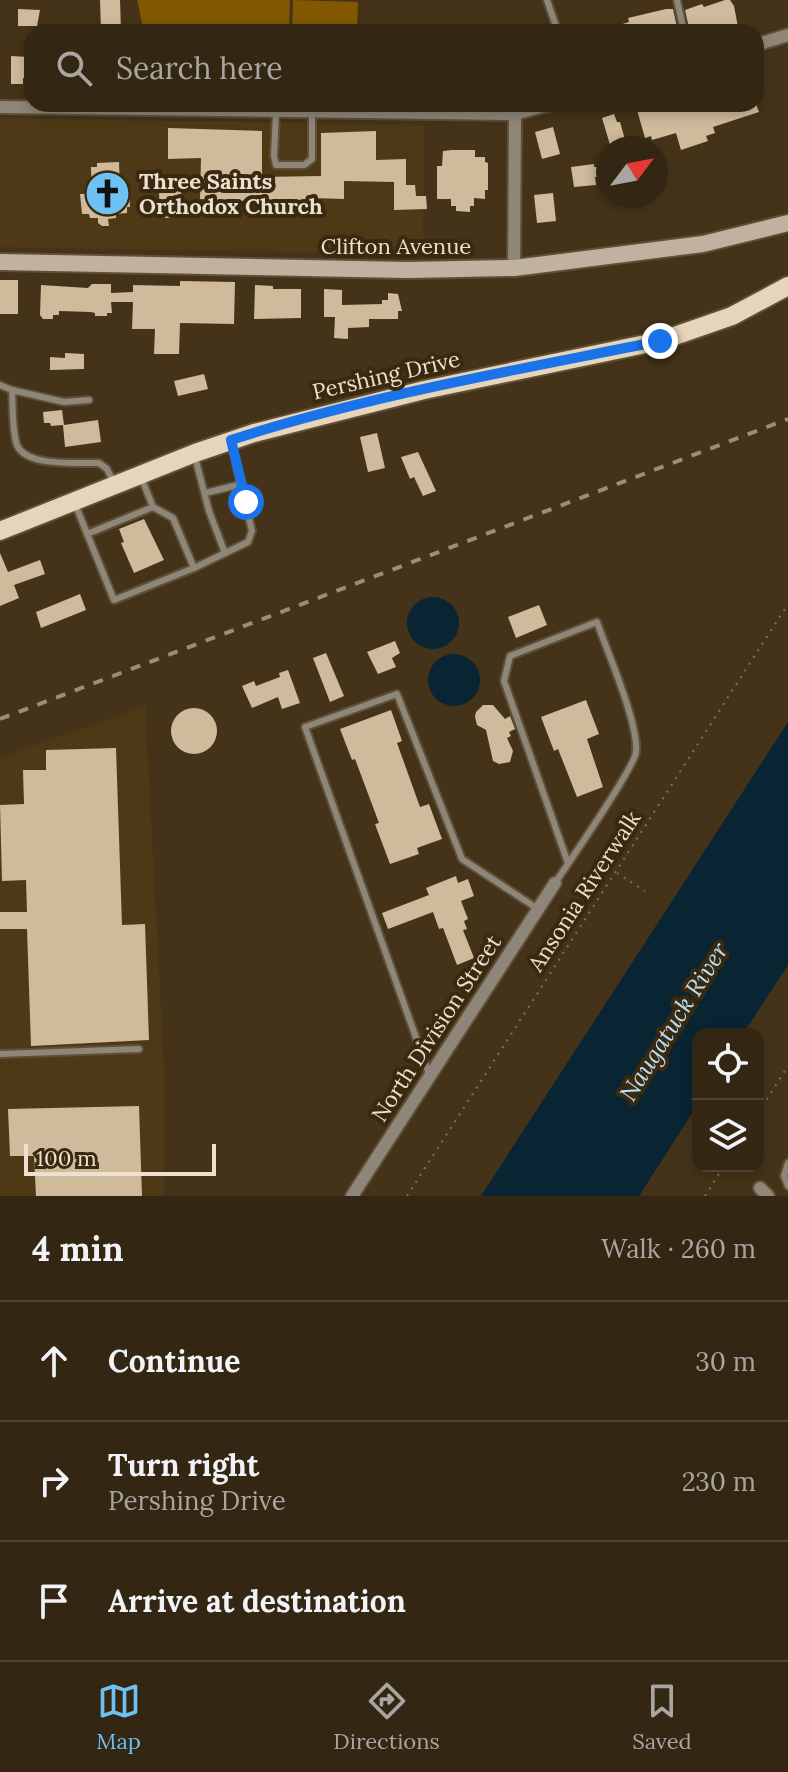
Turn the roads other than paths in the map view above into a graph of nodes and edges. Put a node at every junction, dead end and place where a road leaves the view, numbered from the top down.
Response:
1 (547, 0) edge
2 (677, 0) edge
3 (555, 24) edge
4 (682, 24) edge
5 (788, 35) edge
6 (764, 42) edge
7 (0, 107) edge
8 (24, 107) edge
9 (276, 112) edge
10 (317, 112) edge
11 (416, 112) edge
12 (522, 112) edge
13 (515, 114) junction
14 (788, 223) edge
15 (0, 262) edge
16 (514, 268) junction
17 (788, 286) edge
18 (0, 385) edge
19 (12, 390) junction
20 (89, 400) dead end
21 (231, 440) junction
22 (195, 453) junction
23 (140, 476) junction
24 (114, 484) junction
25 (242, 484) junction
26 (205, 493) junction
27 (74, 501) junction
28 (153, 507) junction
29 (0, 531) edge
30 (87, 534) junction
31 (225, 553) junction
32 (194, 568) junction
33 (568, 863) junction
34 (555, 883) joint
35 (538, 909) junction
36 (139, 1049) dead end
37 (0, 1054) edge
38 (429, 1074) junction
39 (788, 1163) edge
40 (788, 1186) edge
41 (352, 1196) edge

1 - 3 lane
2 - 4 lane
5 - 6 street
7 - 8 street
9 - 10 lane
11 - 13 street
12 - 13 street
13 - 16 street
14 - 16 main road, Clifton Avenue
15 - 16 main road, Clifton Avenue
17 - 21 main road, Pershing Drive
18 - 19 lane
19 - 20 lane
19 - 24 lane
21 - 22 main road, Pershing Drive
21 - 25 lane
22 - 23 main road, Pershing Drive
22 - 26 lane
23 - 24 main road, Pershing Drive
23 - 28 lane
24 - 27 main road, Pershing Drive
25 - 26 lane
25 - 31 lane
26 - 31 lane
27 - 29 main road, Pershing Drive
27 - 30 lane
28 - 30 lane
28 - 32 lane
30 - 32 lane
31 - 32 lane
33 - 33 lane
33 - 34 lane
34 - 35 street, North Division Street
35 - 38 street, North Division Street
35 - 38 lane
36 - 37 lane
38 - 41 street, North Division Street
39 - 40 lane

